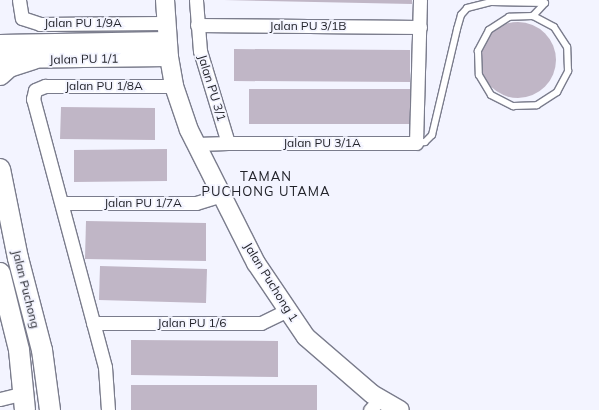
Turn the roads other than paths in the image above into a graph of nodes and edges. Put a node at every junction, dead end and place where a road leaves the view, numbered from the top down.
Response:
1 (19, 0) edge
2 (165, 0) edge
3 (196, 0) edge
4 (420, 0) edge
5 (544, 1) edge
6 (533, 16) junction
7 (164, 22) junction
8 (197, 25) junction
9 (420, 27) junction
10 (0, 44) edge
11 (168, 49) junction
12 (0, 59) edge
13 (34, 59) junction
14 (0, 75) edge
15 (174, 86) junction
16 (228, 143) junction
17 (416, 143) junction
18 (196, 144) junction
19 (0, 169) edge
20 (222, 195) junction
21 (63, 203) junction
22 (0, 273) edge
23 (288, 310) junction
24 (93, 323) junction
25 (0, 399) edge
26 (24, 402) edge
27 (375, 404) edge
28 (50, 410) edge
29 (108, 410) edge
30 (400, 410) edge

1 - 7 street, Jalan PU 1/9A
2 - 7 street, Jalan Puchong 1
3 - 8 street, Jalan PU 3/1
4 - 9 street
5 - 6 lane
5 - 17 lane
6 - 6 lane
7 - 11 street, Jalan Puchong 1
8 - 9 street, Jalan PU 3/1B
8 - 16 street, Jalan PU 3/1
9 - 17 street
10 - 11 street, Jalan PU 1/1
11 - 13 street, Jalan PU 1/1
11 - 15 street, Jalan Puchong 1
12 - 13 street, Jalan PU 1/1
13 - 14 main road
15 - 18 street, Jalan Puchong 1
15 - 21 street, Jalan PU 1/8A
16 - 17 street, Jalan PU 3/1A
16 - 18 street
18 - 20 street, Jalan Puchong 1
19 - 28 main road, Jalan Puchong
20 - 21 street, Jalan PU 1/7A
20 - 23 street, Jalan Puchong 1
21 - 24 street
22 - 26 main road, Jalan Puchong
23 - 24 street, Jalan PU 1/6
23 - 27 street, Jalan Puchong 1
24 - 29 street
25 - 26 street
27 - 30 street, Jalan Puchong 1

